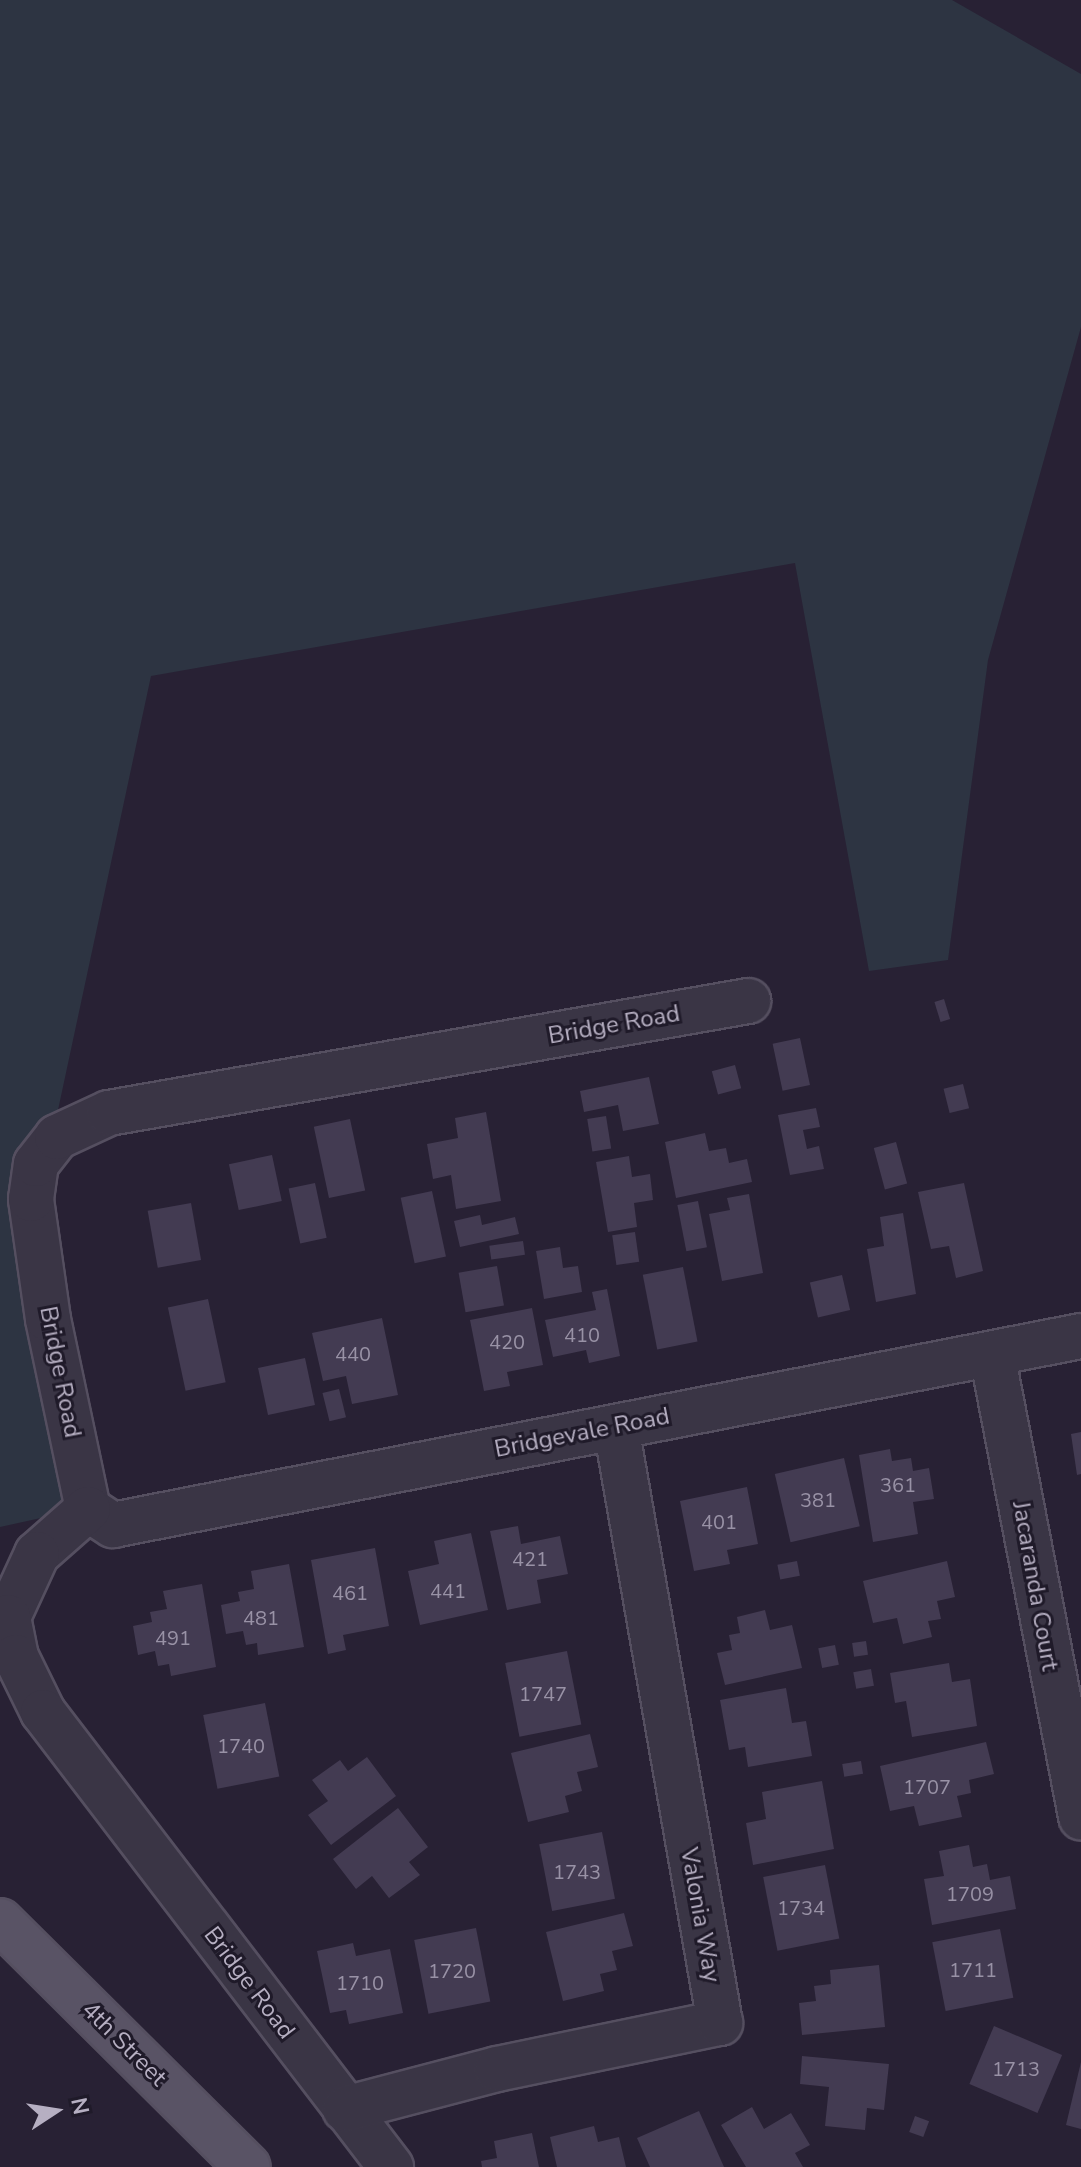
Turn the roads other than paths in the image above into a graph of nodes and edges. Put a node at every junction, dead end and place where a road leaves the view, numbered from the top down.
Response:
1 (748, 1001) dead end
2 (1081, 1336) edge
3 (992, 1354) junction
4 (616, 1427) junction
5 (88, 1509) junction
6 (1081, 1818) edge
7 (0, 1921) edge
8 (345, 2109) junction
9 (248, 2167) edge
10 (391, 2167) edge

1 - 5 street, Bridge Road
2 - 3 street, Bridgevale Road
3 - 4 street, Bridgevale Road
3 - 6 street, Jacaranda Court
4 - 5 street, Bridgevale Road
4 - 8 street, Valonia Way
5 - 8 street, Bridge Road
7 - 9 main road, 4th Street
8 - 10 street, Bridge Road

